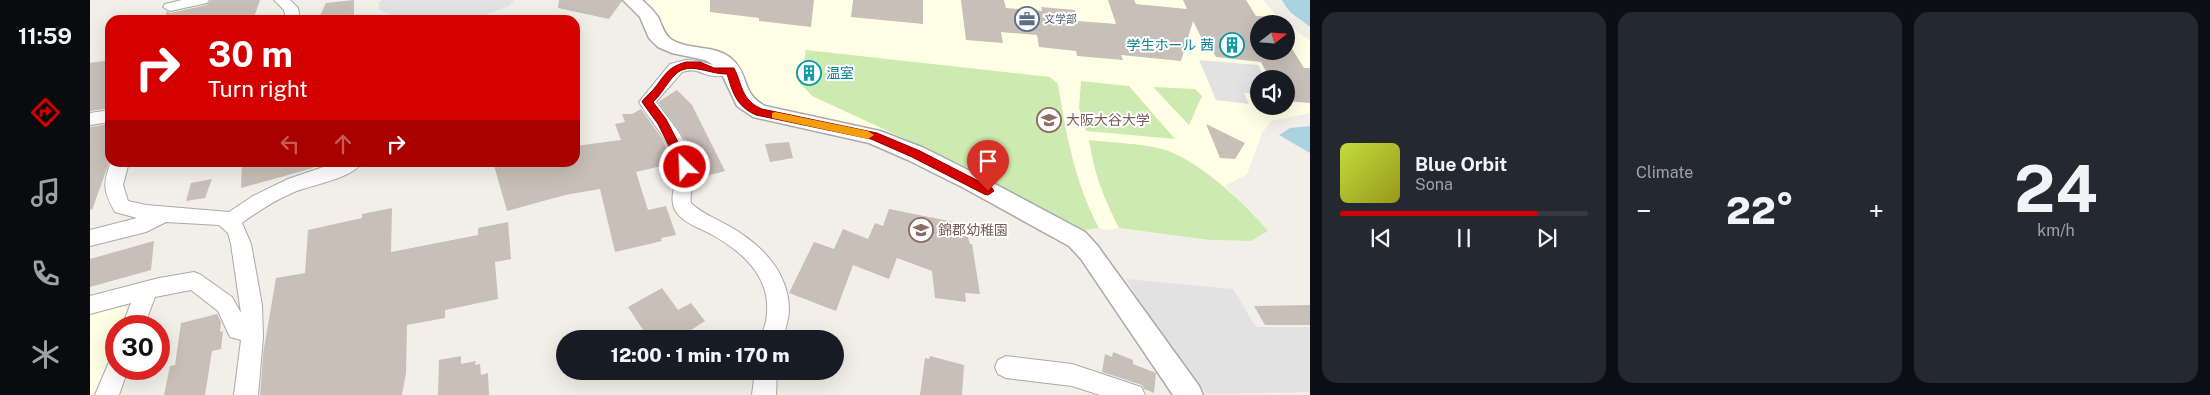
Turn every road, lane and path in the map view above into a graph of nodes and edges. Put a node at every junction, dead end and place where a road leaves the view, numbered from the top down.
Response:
1 (202, 0) edge
2 (281, 0) edge
3 (632, 0) edge
4 (170, 7) dead end
5 (292, 15) edge
6 (730, 70) junction
7 (105, 117) edge
8 (90, 119) edge
9 (118, 167) edge
10 (344, 167) edge
11 (163, 214) junction
12 (229, 223) junction
13 (90, 238) edge
14 (147, 290) junction
15 (90, 305) edge
16 (137, 315) edge
17 (251, 330) junction
18 (774, 330) edge
19 (1006, 367) dead end
20 (113, 380) edge
21 (765, 380) edge
22 (108, 395) edge
23 (246, 395) edge
24 (764, 395) edge
25 (1133, 395) edge
26 (1189, 395) edge

1 - 4 street
2 - 5 street
3 - 6 street
6 - 18 street
6 - 26 street
7 - 8 street
9 - 11 street
10 - 12 street
11 - 12 street
11 - 13 street
12 - 17 street
14 - 15 street
14 - 16 street
14 - 17 street
17 - 23 street
19 - 25 street
20 - 22 street
21 - 24 street

